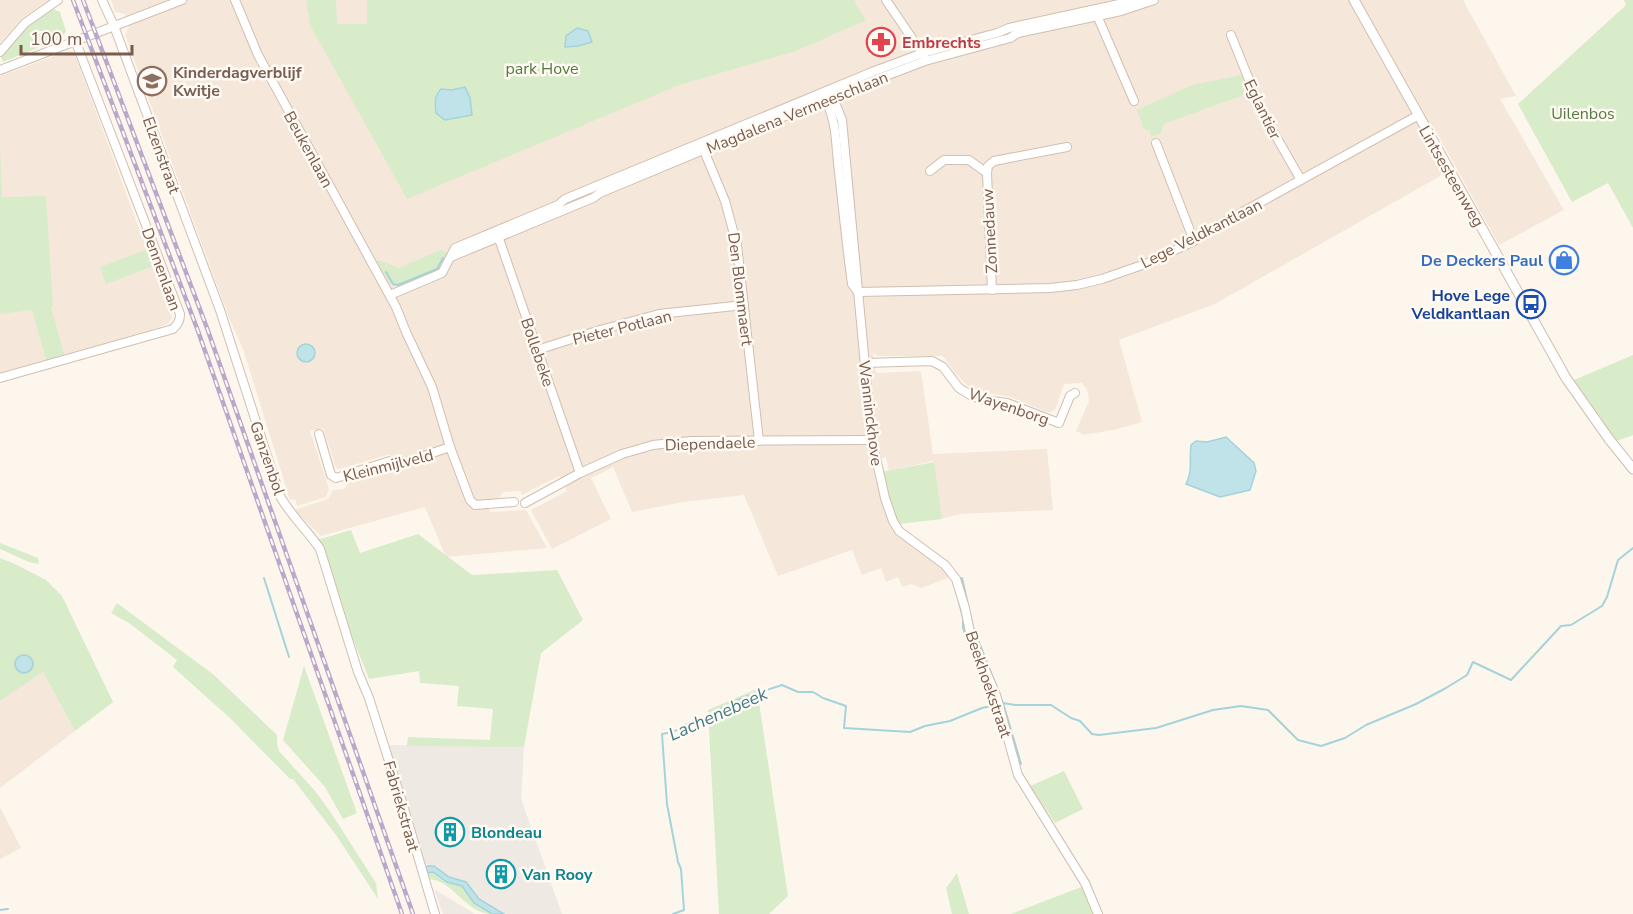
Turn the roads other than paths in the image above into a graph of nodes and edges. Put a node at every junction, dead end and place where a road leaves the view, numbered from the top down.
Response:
1 (58, 0) edge
2 (102, 0) edge
3 (182, 0) edge
4 (235, 0) edge
5 (886, 0) edge
6 (1137, 0) edge
7 (1154, 0) edge
8 (1354, 0) edge
9 (1096, 12) junction
10 (114, 26) junction
11 (1231, 35) dead end
12 (75, 40) junction
13 (0, 52) edge
14 (924, 57) junction
15 (0, 69) edge
16 (828, 94) junction
17 (1134, 101) dead end
18 (1418, 116) junction
19 (1156, 143) dead end
20 (702, 146) junction
21 (1067, 147) dead end
22 (930, 171) dead end
23 (987, 173) junction
24 (1301, 180) junction
25 (497, 234) junction
26 (1194, 241) junction
27 (992, 290) junction
28 (858, 292) junction
29 (390, 295) junction
30 (744, 305) junction
31 (220, 310) joint
32 (537, 350) junction
33 (865, 363) junction
34 (0, 378) edge
35 (1075, 393) dead end
36 (319, 434) dead end
37 (872, 440) junction
38 (759, 441) junction
39 (450, 447) junction
40 (1633, 469) edge
41 (580, 473) junction
42 (514, 502) dead end
43 (525, 503) dead end
44 (900, 531) joint
45 (369, 698) joint
46 (435, 914) edge
47 (1098, 914) edge

1 - 13 street
2 - 10 street, Elzenstraat
3 - 10 street
4 - 29 street, Beukenlaan
5 - 14 street
6 - 9 street, Magdalena Vermeeschlaan
7 - 9 street, Magdalena Vermeeschlaan
8 - 18 street, Lintsesteenweg
9 - 14 street, Magdalena Vermeeschlaan
9 - 17 street
10 - 12 street
10 - 31 street, Elzenstraat
11 - 24 street, Eglantier
12 - 15 street
12 - 34 street, Dennenlaan
14 - 16 street, Magdalena Vermeeschlaan
16 - 20 street, Magdalena Vermeeschlaan
16 - 28 street, Wanninckhove
18 - 24 street, Lege Veldkantlaan
18 - 40 street, Lintsesteenweg
19 - 26 street
20 - 25 street, Magdalena Vermeeschlaan
20 - 30 street, Den Blommaert
21 - 23 street, Zonnedauw
22 - 23 street, Zonnedauw
23 - 27 street, Zonnedauw
24 - 26 street, Lege Veldkantlaan
25 - 29 street, Magdalena Vermeeschlaan
25 - 32 street, Bollebeke
26 - 27 street, Lege Veldkantlaan
27 - 28 street, Lege Veldkantlaan
28 - 33 street, Wanninckhove
29 - 39 street, Kleinmijlveld
30 - 32 street, Pieter Potlaan
30 - 38 street, Den Blommaert
31 - 45 street, Ganzenbol
32 - 41 street, Bollebeke
33 - 35 street, Wayenborg
33 - 37 street, Wanninckhove
36 - 39 street, Kleinmijlveld
37 - 38 street, Diependaele
37 - 44 street, Wanninckhove
38 - 41 street, Diependaele
39 - 42 street, Kleinmijlveld
41 - 43 street, Diependaele
44 - 47 street, Beekhoekstraat
45 - 46 street, Fabriekstraat

